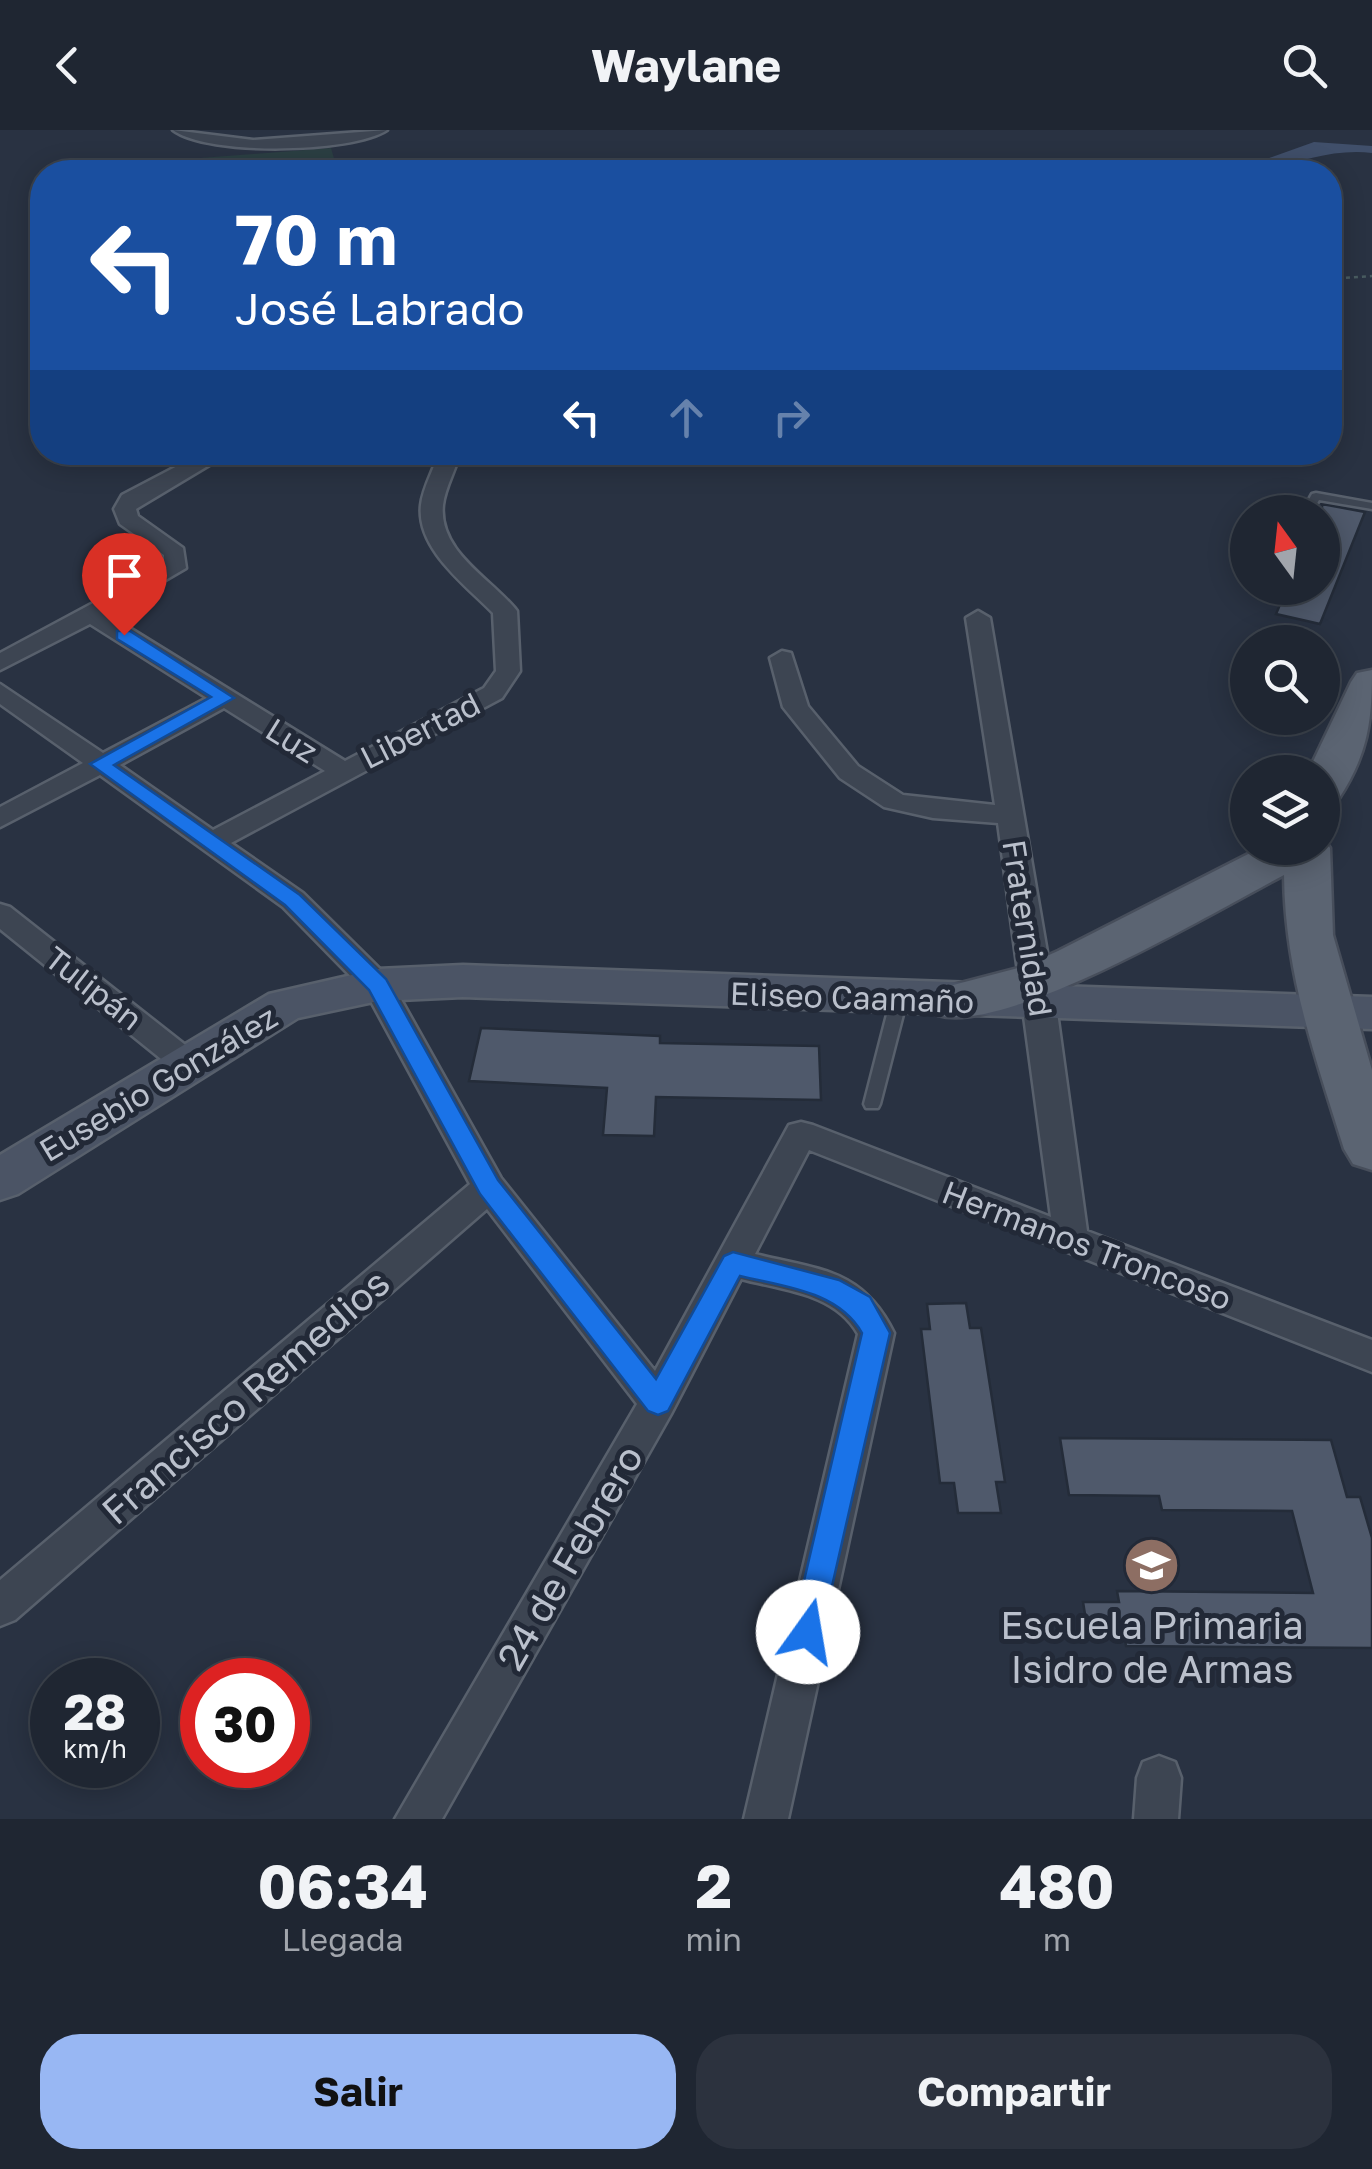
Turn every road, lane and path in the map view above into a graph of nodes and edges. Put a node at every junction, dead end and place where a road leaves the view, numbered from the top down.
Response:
1 (181, 130) edge
2 (379, 130) edge
3 (1372, 276) edge
4 (1342, 278) edge
5 (196, 465) edge
6 (445, 465) edge
7 (1340, 500) edge
8 (1372, 506) edge
9 (90, 614) junction
10 (978, 618) dead end
11 (782, 658) dead end
12 (0, 663) edge
13 (1372, 682) edge
14 (0, 692) edge
15 (225, 698) junction
16 (1338, 755) edge
17 (100, 764) junction
18 (341, 770) junction
19 (1010, 815) junction
20 (0, 818) edge
21 (211, 842) junction
22 (1266, 865) edge
23 (1308, 865) edge
24 (0, 914) edge
25 (378, 985) junction
26 (1039, 992) junction
27 (899, 999) junction
28 (956, 1002) joint
29 (1349, 1012) edge
30 (187, 1063) junction
31 (872, 1104) dead end
32 (801, 1134) joint
33 (1372, 1149) edge
34 (0, 1180) edge
35 (489, 1187) junction
36 (1071, 1238) junction
37 (733, 1263) junction
38 (1372, 1356) edge
39 (658, 1402) junction
40 (0, 1606) edge
41 (417, 1819) edge
42 (766, 1819) edge

1 - 2 street
3 - 4 path
5 - 9 street
6 - 18 street, Libertad
7 - 8 lane
9 - 12 street
9 - 15 street, Luz
10 - 19 street, Fraternidad
11 - 19 street
13 - 16 main road
14 - 17 street
15 - 17 street
15 - 18 street, Luz
17 - 20 street
17 - 21 street
18 - 21 street, Libertad
19 - 26 street, Fraternidad
21 - 25 street
22 - 26 main road
23 - 29 main road
24 - 30 street, Tulipán
25 - 27 main road, Eliseo Caamaño
25 - 30 main road, Eusebio González
25 - 35 street
26 - 28 main road
26 - 29 main road
26 - 36 street, Fraternidad
27 - 28 main road, Eliseo Caamaño
27 - 31 lane
29 - 33 main road
30 - 34 main road, Eusebio González
32 - 36 street, Hermanos Troncoso
32 - 37 street, 24 de Febrero
35 - 39 street
35 - 40 street, Francisco Remedios
36 - 38 street, Hermanos Troncoso
37 - 39 street, 24 de Febrero
37 - 42 street
39 - 41 street, 24 de Febrero

